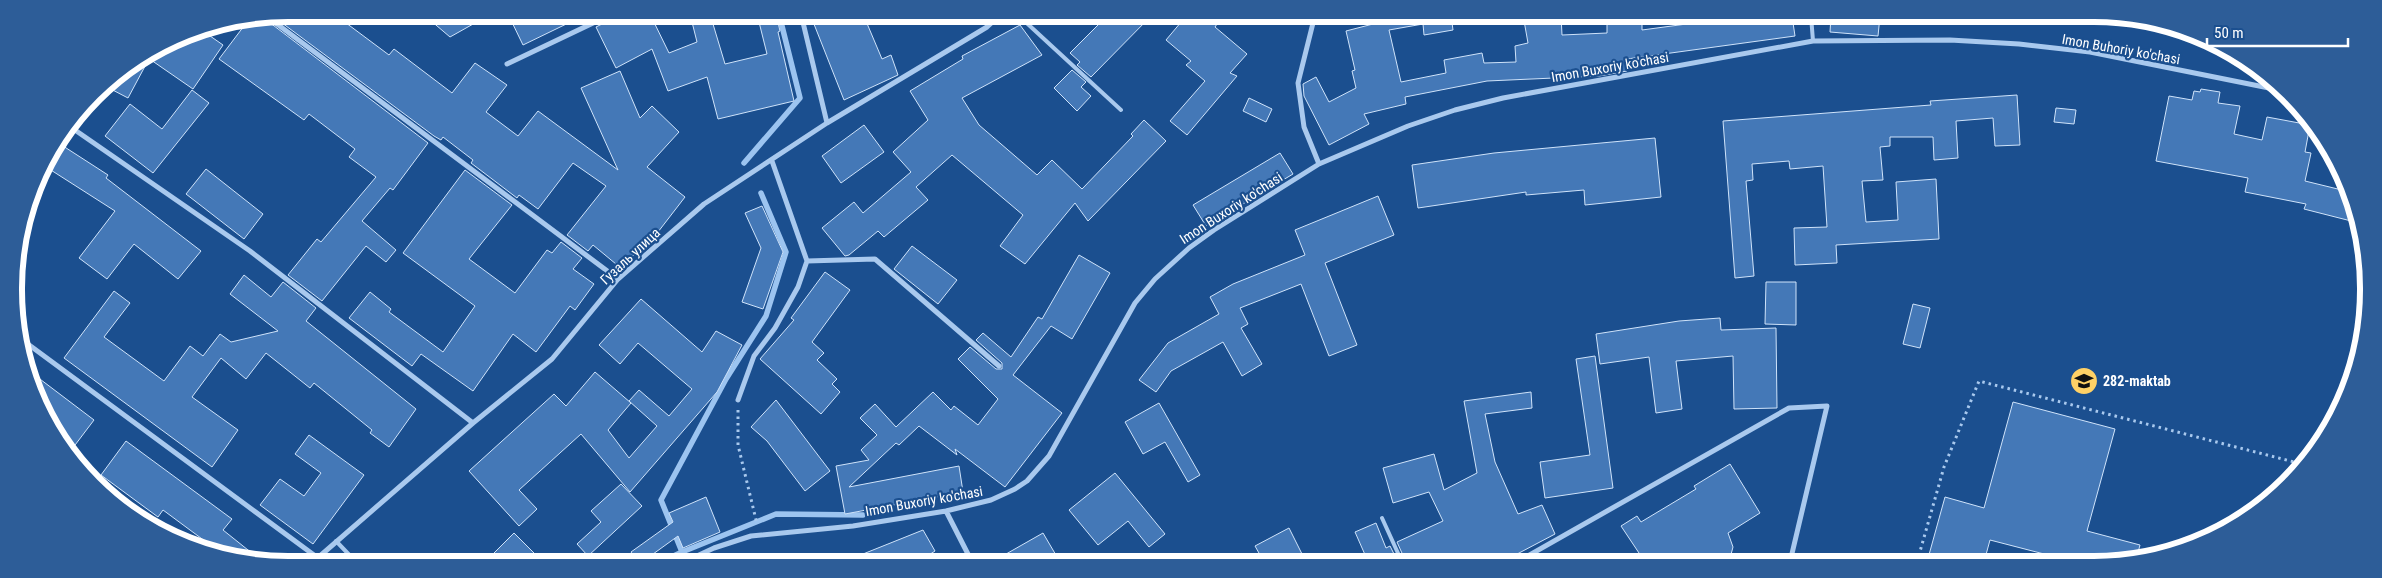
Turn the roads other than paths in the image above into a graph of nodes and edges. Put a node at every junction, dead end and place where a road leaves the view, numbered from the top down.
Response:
1 (595, 22) edge
2 (803, 22) edge
3 (992, 22) edge
4 (1026, 22) edge
5 (1313, 22) edge
6 (1811, 22) edge
7 (275, 23) edge
8 (1813, 41) junction
9 (507, 64) dead end
10 (2267, 88) edge
11 (1121, 110) dead end
12 (826, 123) junction
13 (75, 130) edge
14 (772, 160) junction
15 (1319, 164) junction
16 (807, 261) junction
17 (618, 278) junction
18 (29, 345) edge
19 (999, 366) dead end
20 (738, 400) road end
21 (474, 422) junction
22 (946, 511) junction
23 (1382, 518) dead end
24 (336, 541) junction
25 (310, 556) edge
26 (319, 556) edge
27 (350, 556) edge
28 (698, 556) edge
29 (969, 556) edge
30 (1399, 556) edge
31 (1528, 556) edge
32 (1791, 556) edge

1 - 9 street
2 - 12 street
3 - 12 street, Гузаль улица
4 - 11 lane
5 - 15 street
6 - 8 lane
7 - 17 street
8 - 10 street, Imon Buhoriy ko'chasi
8 - 15 street, Imon Buxoriy ko'chasi
12 - 14 street, Гузаль улица
13 - 21 street
14 - 16 street
14 - 17 street, Гузаль улица
15 - 22 street, Imon Buxoriy ko'chasi
16 - 19 street
16 - 20 street
17 - 21 street, Гузаль улица
18 - 25 street
21 - 24 street, Гузаль улица
22 - 28 street, Imon Buxoriy ko'chasi
22 - 29 street
23 - 30 lane
24 - 26 street, Гузаль улица
24 - 27 lane
31 - 32 street

